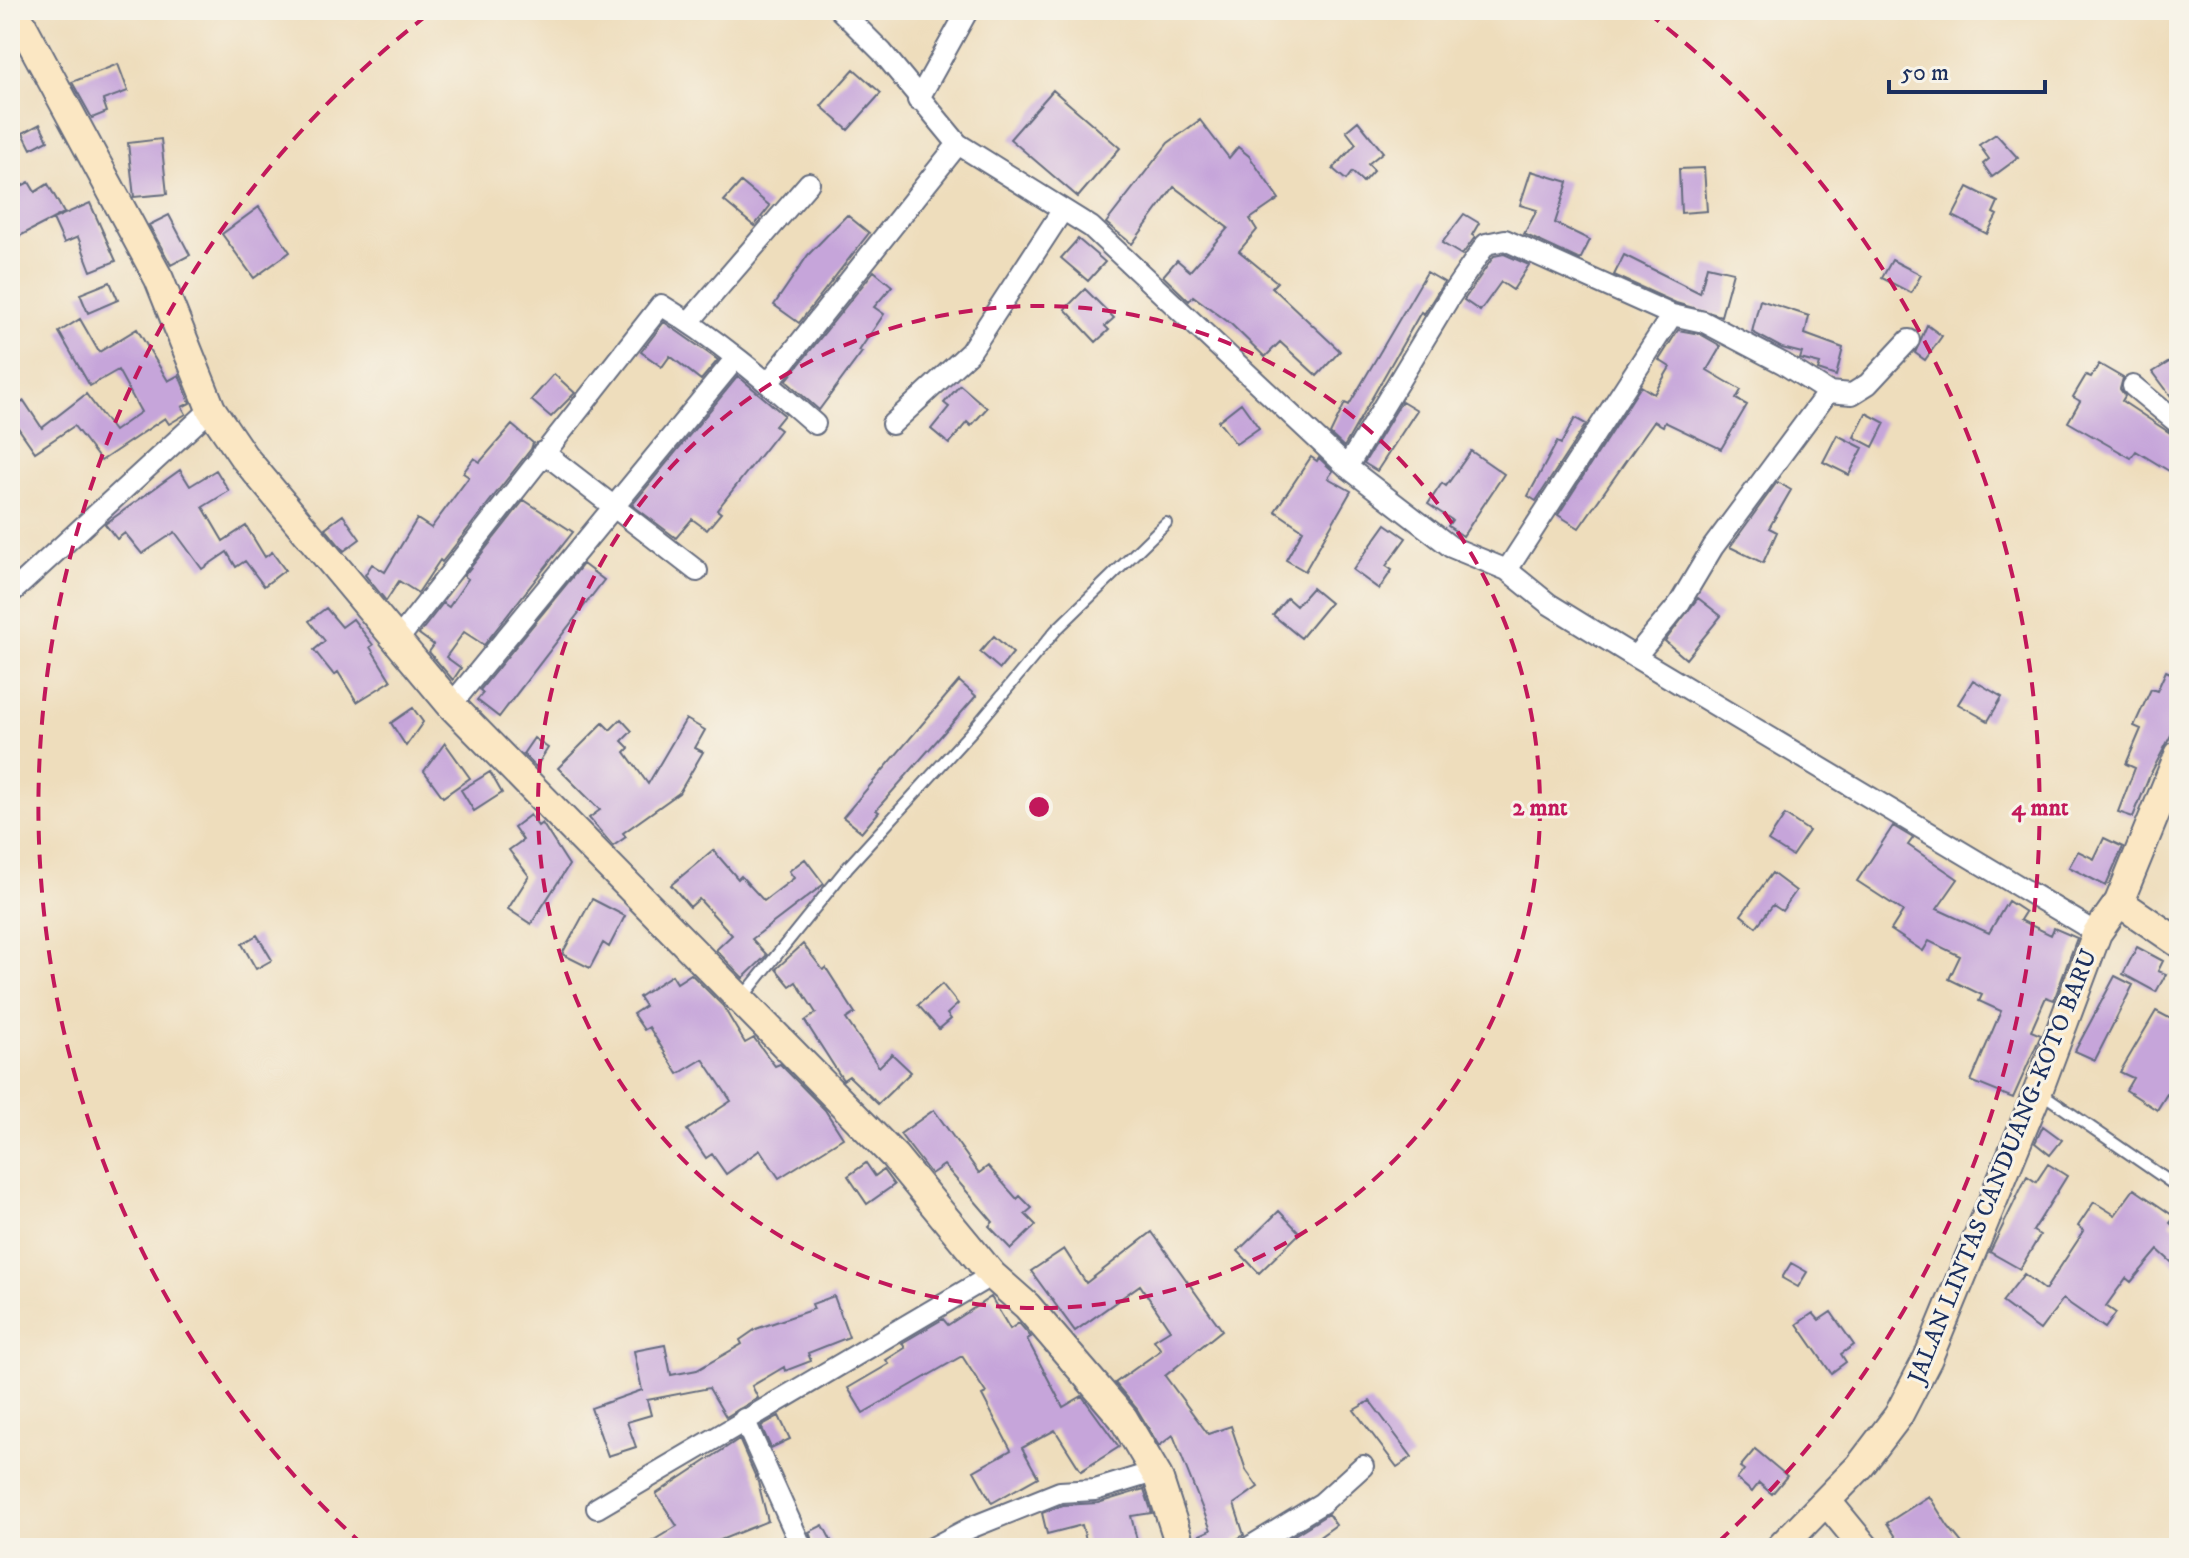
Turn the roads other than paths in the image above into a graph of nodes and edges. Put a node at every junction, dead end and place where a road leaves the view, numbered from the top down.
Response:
1 (14, 10) edge
2 (840, 10) edge
3 (968, 10) edge
4 (918, 100) junction
5 (958, 144) junction
6 (809, 183) dead end
7 (1062, 211) junction
8 (1672, 315) junction
9 (689, 322) junction
10 (1909, 340) dead end
11 (736, 358) junction
12 (768, 383) junction
13 (2133, 386) dead end
14 (1828, 392) junction
15 (211, 409) junction
16 (815, 424) dead end
17 (892, 424) dead end
18 (2179, 424) edge
19 (543, 452) junction
20 (1347, 467) junction
21 (613, 508) junction
22 (1166, 523) dead end
23 (1507, 570) junction
24 (697, 571) dead end
25 (10, 594) edge
26 (396, 642) junction
27 (1635, 657) junction
28 (451, 705) junction
29 (2179, 755) edge
30 (2119, 902) junction
31 (2097, 933) junction
32 (2179, 943) edge
33 (741, 999) junction
34 (2038, 1091) junction
35 (2179, 1188) edge
36 (992, 1275) junction
37 (744, 1419) junction
38 (1363, 1466) dead end
39 (1154, 1472) junction
40 (1828, 1503) junction
41 (597, 1508) dead end
42 (1261, 1545) edge
43 (802, 1548) edge
44 (932, 1548) edge
45 (1181, 1548) edge
46 (1780, 1548) edge
47 (1865, 1548) edge

1 - 15 street
2 - 4 street
3 - 4 street
4 - 5 street
5 - 7 street
5 - 12 street
6 - 9 street
7 - 17 street
7 - 20 street
8 - 14 street
8 - 20 street
8 - 23 street
9 - 11 street
9 - 19 street
10 - 14 street
11 - 12 street
11 - 21 street
12 - 16 street
13 - 18 street
14 - 27 street
15 - 25 street
15 - 26 street
19 - 21 street
19 - 26 street
20 - 23 street
21 - 24 street
21 - 28 street
22 - 33 lane
23 - 27 street
26 - 28 street
27 - 31 street
28 - 33 street
29 - 30 street, JALAN LINTAS CANDUANG-KOTO BARU
30 - 31 street, JALAN LINTAS CANDUANG-KOTO BARU
30 - 32 street
31 - 34 street, JALAN LINTAS CANDUANG-KOTO BARU
33 - 36 street
34 - 35 lane
34 - 40 street, JALAN LINTAS CANDUANG-KOTO BARU
36 - 37 street
36 - 39 street
37 - 41 street
37 - 43 street
38 - 42 street
39 - 44 street
39 - 45 street
40 - 46 street, JALAN LINTAS CANDUANG-KOTO BARU
40 - 47 street

